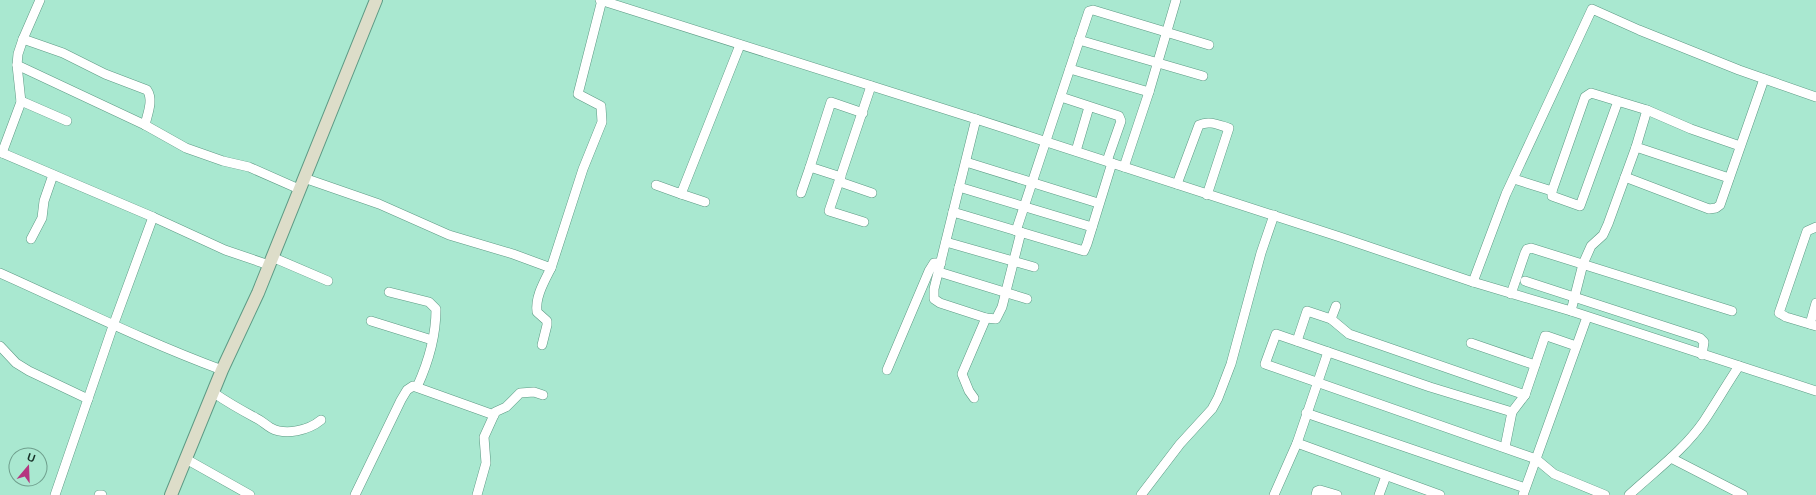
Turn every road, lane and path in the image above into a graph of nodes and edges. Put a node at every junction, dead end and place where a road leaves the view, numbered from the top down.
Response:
1 (40, 0) edge
2 (376, 0) edge
3 (601, 0) edge
4 (1176, 0) edge
5 (1595, 0) edge
6 (1592, 9) junction
7 (1167, 33) junction
8 (23, 39) junction
9 (1079, 40) junction
10 (740, 45) junction
11 (1209, 45) dead end
12 (1157, 63) junction
13 (17, 65) junction
14 (1070, 69) junction
15 (1203, 76) dead end
16 (1764, 79) junction
17 (871, 86) junction
18 (1149, 92) junction
19 (1061, 97) junction
20 (1816, 97) edge
21 (22, 100) junction
22 (1618, 101) junction
23 (1089, 107) junction
24 (1647, 110) junction
25 (863, 113) junction
26 (976, 119) junction
27 (67, 121) dead end
28 (145, 125) junction
29 (1045, 141) junction
30 (1740, 146) junction
31 (1636, 147) junction
32 (1076, 151) junction
33 (1, 153) edge
34 (966, 162) junction
35 (1110, 162) junction
36 (810, 167) junction
37 (1124, 167) junction
38 (53, 175) junction
39 (1625, 177) junction
40 (304, 178) junction
41 (1729, 178) junction
42 (1514, 179) junction
43 (840, 180) junction
44 (1032, 182) junction
45 (1177, 184) junction
46 (656, 186) dead end
47 (959, 188) junction
48 (299, 190) junction
49 (1552, 191) junction
50 (801, 193) dead end
51 (872, 193) dead end
52 (681, 194) junction
53 (1207, 195) junction
54 (705, 202) dead end
55 (1098, 204) junction
56 (1024, 206) junction
57 (953, 212) junction
58 (1274, 215) junction
59 (153, 218) junction
60 (864, 222) dead end
61 (1092, 227) junction
62 (1816, 227) edge
63 (1019, 232) junction
64 (31, 239) dead end
65 (946, 242) junction
66 (270, 261) junction
67 (1013, 261) junction
68 (1583, 264) junction
69 (1034, 267) dead end
70 (551, 268) junction
71 (940, 268) junction
72 (0, 273) edge
73 (328, 280) dead end
74 (1473, 282) junction
75 (1525, 282) dead end
76 (389, 292) dead end
77 (1006, 292) junction
78 (1511, 294) junction
79 (1574, 298) junction
80 (1027, 299) dead end
81 (1816, 303) edge
82 (1336, 306) dead end
83 (1298, 307) dead end
84 (1307, 311) junction
85 (1571, 311) junction
86 (1732, 311) dead end
87 (1587, 317) junction
88 (986, 318) junction
89 (1331, 319) junction
90 (371, 321) dead end
91 (1813, 325) edge
92 (113, 326) junction
93 (432, 340) junction
94 (1297, 341) junction
95 (1472, 343) dead end
96 (542, 345) dead end
97 (0, 346) edge
98 (1576, 346) junction
99 (1328, 352) junction
100 (1702, 355) junction
101 (1535, 365) junction
102 (1739, 366) junction
103 (222, 370) junction
104 (887, 370) dead end
105 (1318, 383) junction
106 (417, 387) junction
107 (1816, 391) edge
108 (214, 393) junction
109 (543, 394) dead end
110 (1525, 395) junction
111 (974, 398) dead end
112 (88, 399) junction
113 (1512, 412) junction
114 (1306, 413) junction
115 (494, 415) junction
116 (321, 420) dead end
117 (1297, 443) junction
118 (1505, 447) junction
119 (1671, 458) junction
120 (186, 459) junction
121 (1536, 459) junction
122 (1386, 476) junction
123 (1524, 492) edge
124 (55, 495) edge
125 (171, 495) edge
126 (250, 495) edge
127 (355, 495) edge
128 (477, 495) edge
129 (1141, 495) edge
130 (1274, 495) edge
131 (1316, 495) edge
132 (1337, 495) edge
133 (1379, 495) edge
134 (1440, 495) edge
135 (1605, 495) edge
136 (1629, 495) edge
137 (1743, 495) edge

1 - 8 street
2 - 40 main road
3 - 10 street
3 - 70 street
4 - 7 street
5 - 6 street
6 - 16 street
6 - 42 street
7 - 9 street
7 - 11 street
7 - 12 street
8 - 13 street
8 - 28 street
9 - 12 street
9 - 14 street
10 - 17 street
10 - 52 street
12 - 15 street
12 - 18 street
13 - 21 street
13 - 28 street
14 - 18 street
14 - 19 street
16 - 20 street
16 - 30 street
17 - 25 street
17 - 26 street
18 - 37 street
19 - 23 street
19 - 29 street
21 - 27 street
21 - 33 street
22 - 24 street
22 - 49 street
22 - 49 street
23 - 32 street
23 - 35 street
24 - 30 street
24 - 31 street
25 - 36 street
25 - 43 street
26 - 29 street
26 - 34 street
28 - 48 street
29 - 32 street
29 - 44 street
30 - 41 street
31 - 39 street
31 - 41 street
32 - 35 street
33 - 38 street
34 - 44 street
34 - 47 street
35 - 37 street
35 - 55 street
36 - 43 street
36 - 50 street
37 - 45 street
38 - 59 street
38 - 64 street
39 - 41 street
39 - 68 street
40 - 48 main road
40 - 70 street
42 - 49 street
42 - 74 street
43 - 51 street
43 - 60 street
44 - 55 street
44 - 56 street
45 - 53 street
45 - 53 street
46 - 52 street
47 - 56 street
47 - 57 street
48 - 66 main road
52 - 54 street
53 - 58 street
55 - 61 street
56 - 61 street
56 - 63 street
57 - 63 street
57 - 65 street
58 - 74 street
58 - 129 street
59 - 66 street
59 - 92 street
61 - 63 street
62 - 91 street
63 - 67 street
65 - 67 street
65 - 71 street
66 - 73 street
66 - 103 main road
67 - 69 street
67 - 77 street
68 - 78 street
68 - 79 street
68 - 86 street
70 - 96 street
71 - 77 street
71 - 88 street
71 - 104 street
72 - 92 street
74 - 78 street
75 - 79 street
76 - 93 street
77 - 80 street
77 - 88 street
78 - 85 street
79 - 85 street
79 - 100 street
81 - 91 street
82 - 89 street
83 - 84 street
84 - 89 street
84 - 94 street
85 - 87 street
87 - 98 street
87 - 100 street
88 - 111 street
89 - 110 street
90 - 93 street
92 - 103 street
92 - 112 street
93 - 106 street
94 - 99 street
94 - 105 street
95 - 101 street
97 - 112 street
98 - 101 street
98 - 121 street
99 - 105 street
99 - 113 street
100 - 102 street
101 - 110 street
102 - 107 street
102 - 119 street
103 - 108 main road
105 - 114 street
105 - 118 street
106 - 115 street
106 - 127 street
108 - 116 street
108 - 120 main road
109 - 115 street
110 - 113 street
112 - 124 street
113 - 118 street
114 - 117 street
114 - 123 street
115 - 128 street
117 - 122 street
117 - 130 street
118 - 121 street
119 - 136 street
119 - 137 street
120 - 125 main road
120 - 126 street
121 - 123 street
121 - 135 street
122 - 133 street
122 - 134 street
131 - 132 street

